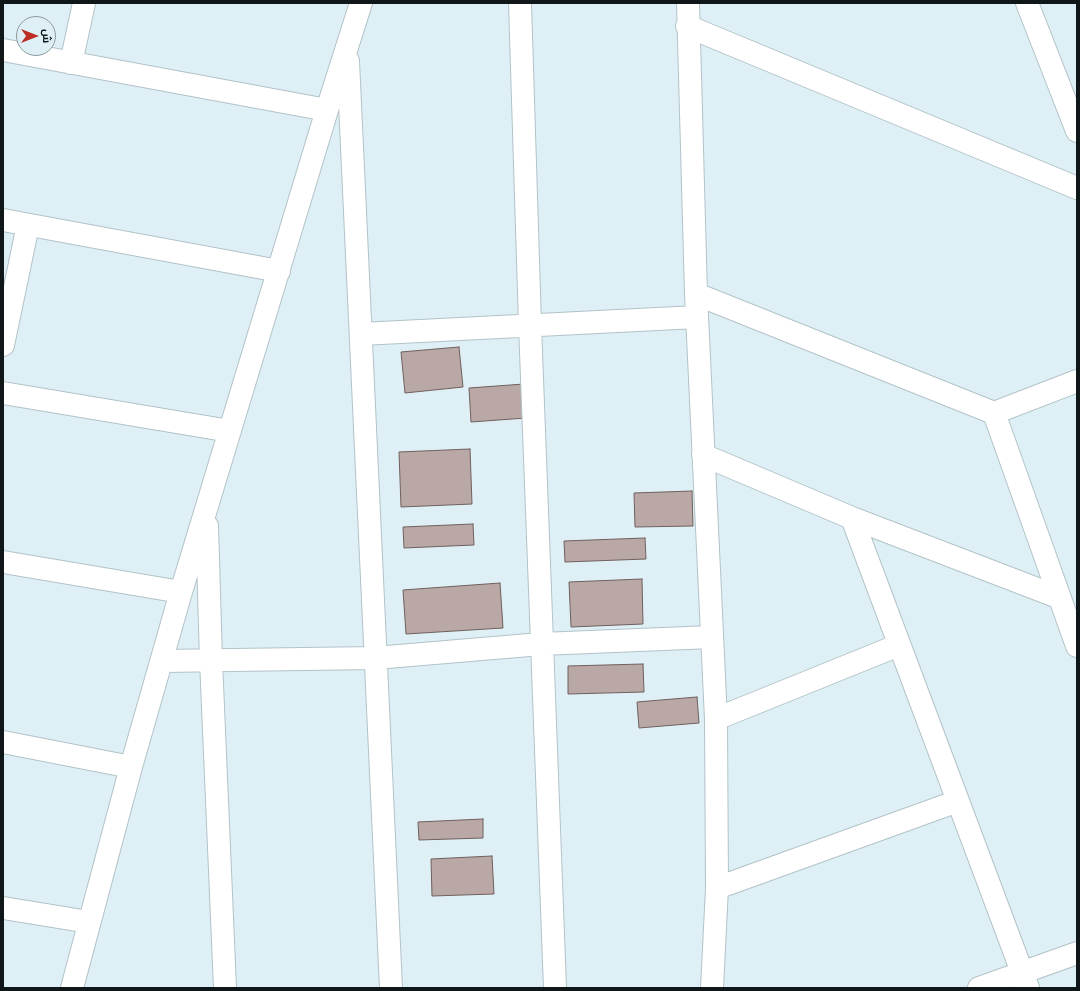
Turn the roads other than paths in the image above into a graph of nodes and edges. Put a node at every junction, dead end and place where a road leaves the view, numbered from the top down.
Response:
1 (84, 3) edge
2 (361, 3) edge
3 (520, 3) edge
4 (688, 3) edge
5 (1027, 3) edge
6 (688, 26) junction
7 (347, 46) junction
8 (3, 50) edge
9 (71, 63) junction
10 (327, 110) junction
11 (1077, 131) edge
12 (1077, 188) edge
13 (3, 220) edge
14 (28, 225) junction
15 (279, 271) junction
16 (696, 294) junction
17 (697, 317) junction
18 (530, 325) junction
19 (361, 334) junction
20 (3, 345) edge
21 (1077, 381) edge
22 (3, 393) edge
23 (994, 413) junction
24 (230, 431) junction
25 (703, 455) junction
26 (207, 509) junction
27 (852, 518) junction
28 (3, 562) edge
29 (181, 592) junction
30 (1058, 596) junction
31 (712, 637) junction
32 (541, 644) junction
33 (899, 645) junction
34 (1077, 646) edge
35 (375, 658) junction
36 (211, 660) junction
37 (162, 661) junction
38 (716, 719) junction
39 (3, 742) edge
40 (131, 767) junction
41 (958, 801) junction
42 (717, 888) junction
43 (3, 908) edge
44 (89, 922) junction
45 (1077, 953) edge
46 (1025, 980) edge
47 (72, 988) edge
48 (225, 988) edge
49 (390, 988) edge
50 (555, 988) edge
51 (712, 988) edge
52 (979, 988) edge

1 - 9 street
2 - 7 street
3 - 18 street
4 - 6 street
5 - 11 street
6 - 12 street
6 - 16 street
7 - 10 street
7 - 19 street
8 - 9 street
9 - 10 street
10 - 15 street
13 - 14 street
14 - 15 street
14 - 20 street
15 - 24 street
16 - 17 street
16 - 23 street
17 - 18 street
17 - 25 street
18 - 19 street
18 - 32 street
19 - 35 street
21 - 23 street
22 - 24 street
23 - 30 street
24 - 26 street
25 - 27 street
25 - 31 street
26 - 29 street
26 - 36 street
27 - 30 street
27 - 33 street
28 - 29 street
29 - 37 street
30 - 34 street
31 - 32 street
31 - 38 street
32 - 35 street
32 - 50 street
33 - 38 street
33 - 41 street
35 - 36 street
35 - 49 street
36 - 37 street
36 - 48 street
37 - 40 street
38 - 42 street
39 - 40 street
40 - 44 street
41 - 42 street
41 - 46 street
42 - 51 street
43 - 44 street
44 - 47 street
45 - 46 street
46 - 52 street

